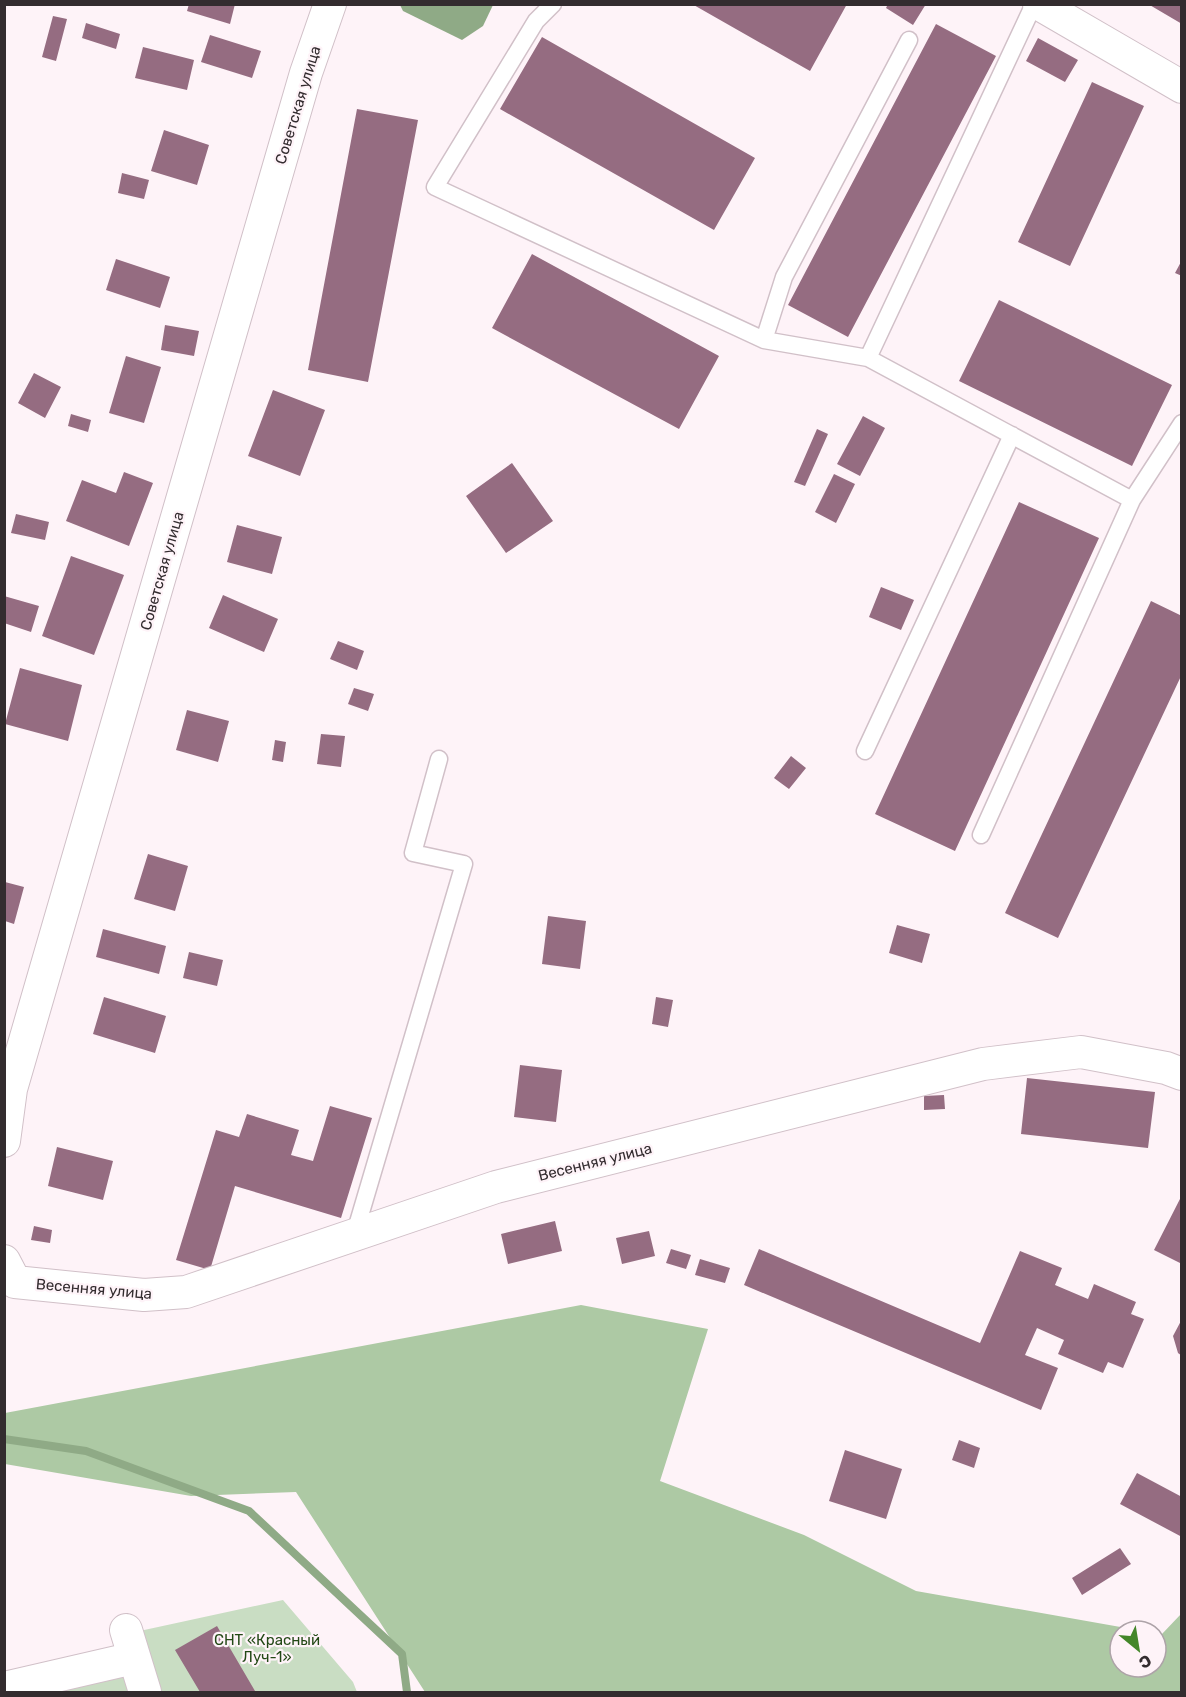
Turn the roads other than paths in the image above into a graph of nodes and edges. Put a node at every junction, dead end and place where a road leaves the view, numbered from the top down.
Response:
1 (330, 4) edge
2 (553, 4) edge
3 (1034, 4) edge
4 (1039, 4) edge
5 (909, 39) dead end
6 (1182, 87) edge
7 (764, 340) junction
8 (868, 358) junction
9 (1182, 423) edge
10 (1011, 435) junction
11 (1132, 500) junction
12 (865, 751) dead end
13 (439, 759) dead end
14 (981, 835) dead end
15 (1182, 1074) edge
16 (8, 1088) edge
17 (4, 1141) edge
18 (354, 1236) junction
19 (10, 1271) edge
20 (4, 1688) edge
21 (145, 1692) edge

1 - 16 street, Советская улица
2 - 7 lane
3 - 8 lane
4 - 6 street
5 - 7 lane
7 - 8 lane
8 - 10 lane
9 - 11 lane
10 - 11 lane
10 - 12 lane
11 - 14 lane
13 - 18 lane
15 - 18 street, Весенняя улица
16 - 17 street, Советская улица
18 - 19 street, Весенняя улица
20 - 21 street

